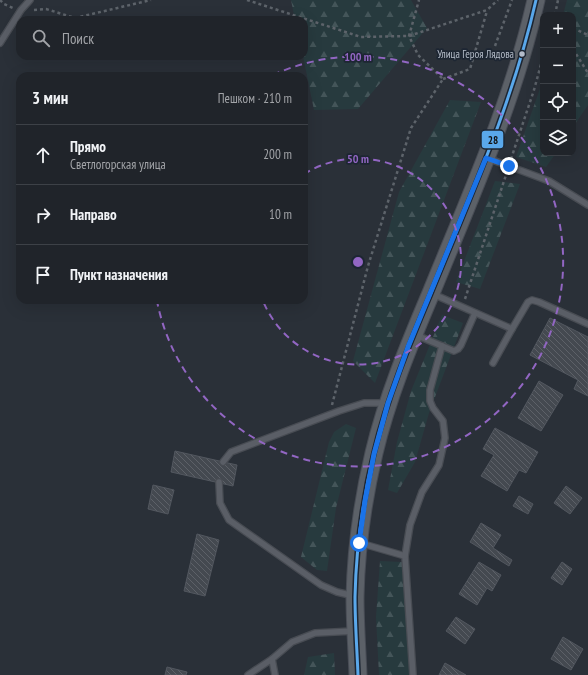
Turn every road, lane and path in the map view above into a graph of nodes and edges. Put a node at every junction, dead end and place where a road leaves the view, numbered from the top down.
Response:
1 (0, 0) edge
2 (30, 0) edge
3 (151, 0) edge
4 (247, 0) edge
5 (419, 0) edge
6 (498, 0) edge
7 (512, 0) edge
8 (536, 0) edge
9 (558, 0) edge
10 (21, 10) junction
11 (487, 10) junction
12 (556, 12) edge
13 (17, 16) edge
14 (69, 16) edge
15 (83, 16) edge
16 (296, 16) edge
17 (16, 18) edge
18 (308, 20) edge
19 (576, 29) edge
20 (588, 35) edge
21 (409, 36) junction
22 (0, 43) edge
23 (496, 46) dead end
24 (576, 53) edge
25 (540, 68) edge
26 (588, 73) edge
27 (443, 79) junction
28 (486, 158) junction
29 (509, 166) junction
30 (588, 204) edge
31 (430, 294) junction
32 (462, 307) junction
33 (475, 313) junction
34 (588, 324) edge
35 (512, 329) junction
36 (414, 334) junction
37 (442, 346) junction
38 (493, 363) dead end
39 (388, 403) junction
40 (329, 415) junction
41 (223, 462) dead end
42 (219, 482) dead end
43 (359, 543) junction
44 (405, 556) junction
45 (355, 597) junction
46 (356, 631) junction
47 (272, 659) junction
48 (248, 675) edge
49 (275, 675) edge
50 (358, 675) edge
51 (413, 675) edge

1 - 10 path
2 - 10 lane
3 - 15 path
4 - 16 path
5 - 21 path
6 - 11 path
7 - 23 path
8 - 28 main road
9 - 12 path
10 - 13 lane
10 - 14 path
11 - 21 path
11 - 27 path
17 - 22 lane
18 - 21 path
19 - 20 path
21 - 27 path
24 - 26 path
25 - 29 path
27 - 40 path
28 - 29 lane
28 - 31 main road
29 - 30 lane
29 - 32 path
31 - 32 lane
31 - 36 main road
32 - 33 lane
33 - 35 lane
33 - 37 lane
34 - 35 lane
35 - 38 lane
36 - 37 lane
36 - 39 main road
37 - 44 lane
39 - 40 lane
39 - 43 main road
40 - 41 lane
42 - 45 lane
43 - 44 lane
43 - 45 main road
44 - 51 lane
45 - 46 main road
46 - 47 lane
46 - 50 main road
47 - 48 lane
47 - 49 lane

